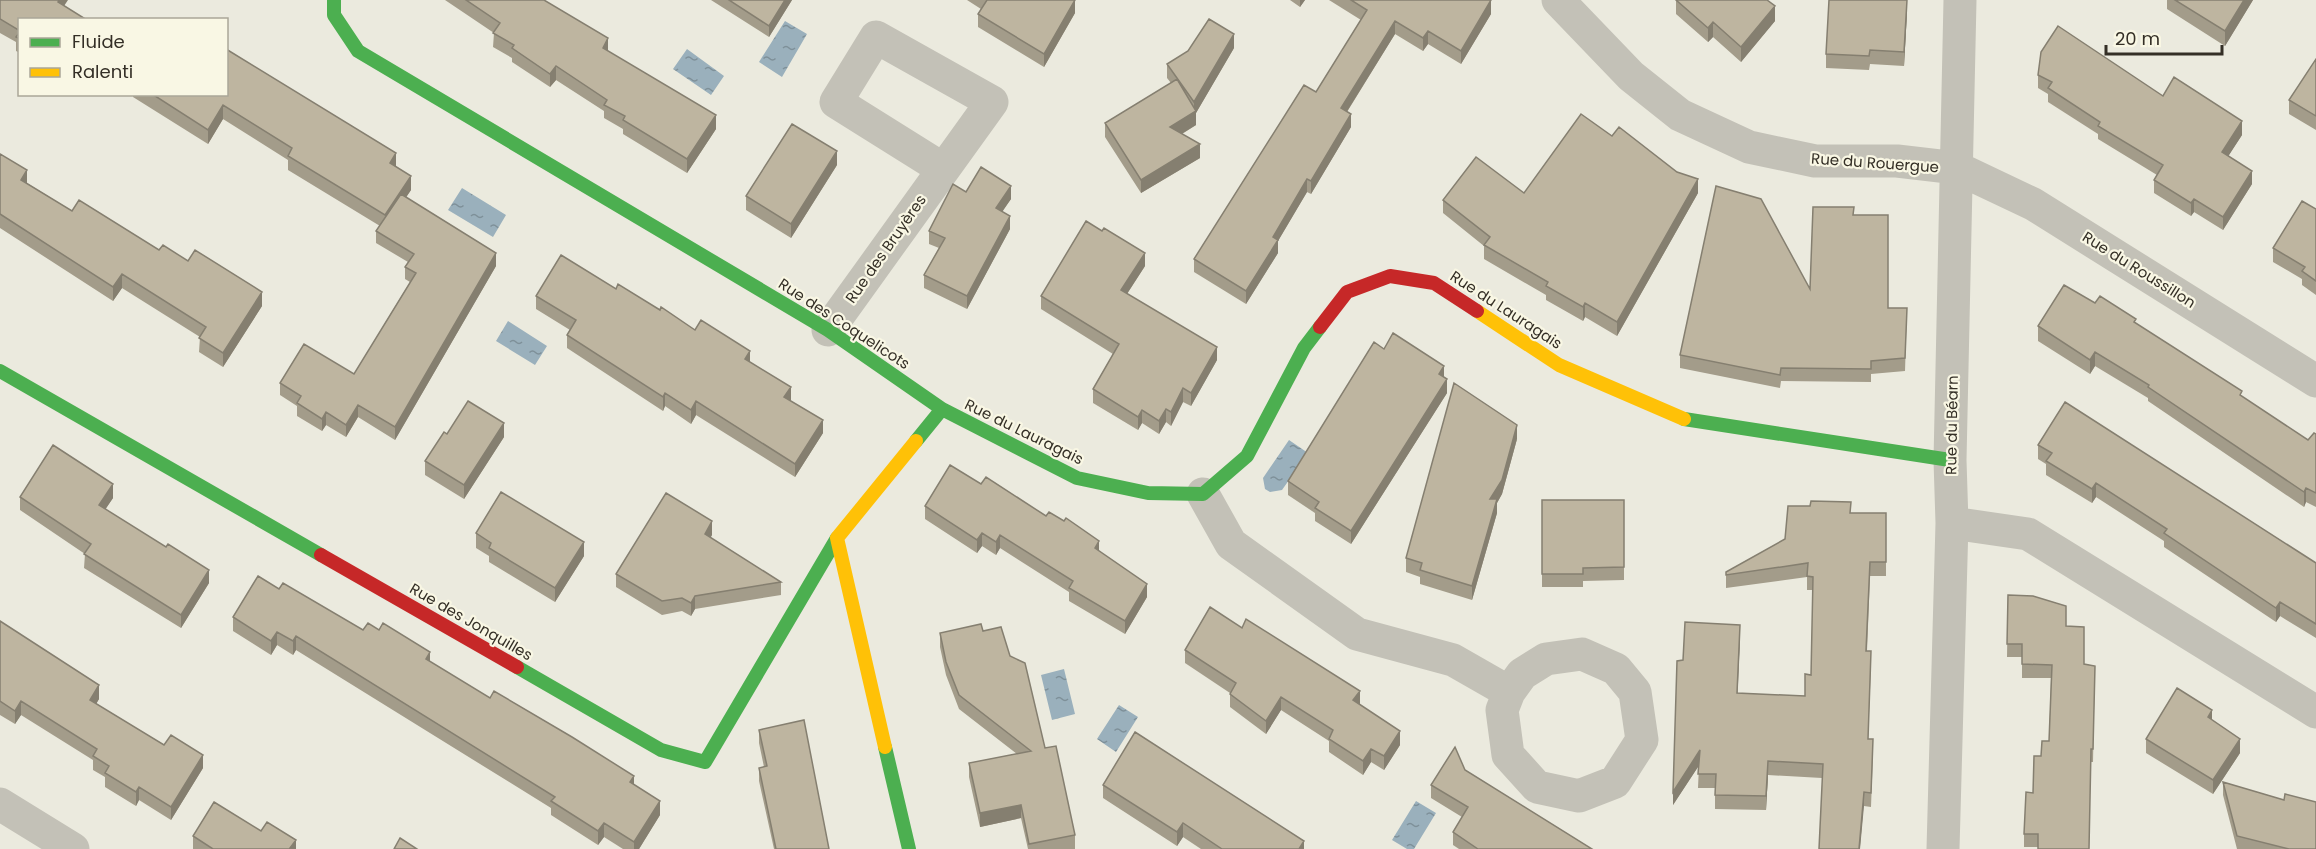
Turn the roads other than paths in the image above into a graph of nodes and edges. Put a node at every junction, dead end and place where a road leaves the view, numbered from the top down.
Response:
1 (334, 0) edge
2 (1558, 0) edge
3 (1959, 0) edge
4 (1957, 168) junction
5 (943, 169) junction
6 (828, 330) junction
7 (0, 371) edge
8 (2316, 381) edge
9 (942, 410) junction
10 (1950, 460) junction
11 (1203, 494) junction
12 (1952, 523) junction
13 (837, 538) junction
14 (1509, 692) junction
15 (2316, 712) edge
16 (0, 804) edge
17 (73, 849) edge
18 (909, 849) edge
19 (1943, 849) edge

1 - 6 street, Rue des Coquelicots
2 - 4 street, Rue du Rouergue
3 - 4 street, Rue du Béarn
4 - 8 street, Rue du Roussillon
4 - 10 street, Rue du Béarn
5 - 5 street, Rue des Bruyères
5 - 6 street, Rue des Bruyères
6 - 9 street, Rue des Coquelicots
7 - 13 street, Rue des Jonquilles
9 - 11 street, Rue du Lauragais
9 - 13 street
10 - 11 street, Rue du Lauragais
10 - 12 street, Rue du Béarn
11 - 14 street
12 - 15 street
12 - 19 street, Rue du Béarn
13 - 18 street
14 - 14 street
16 - 17 street

